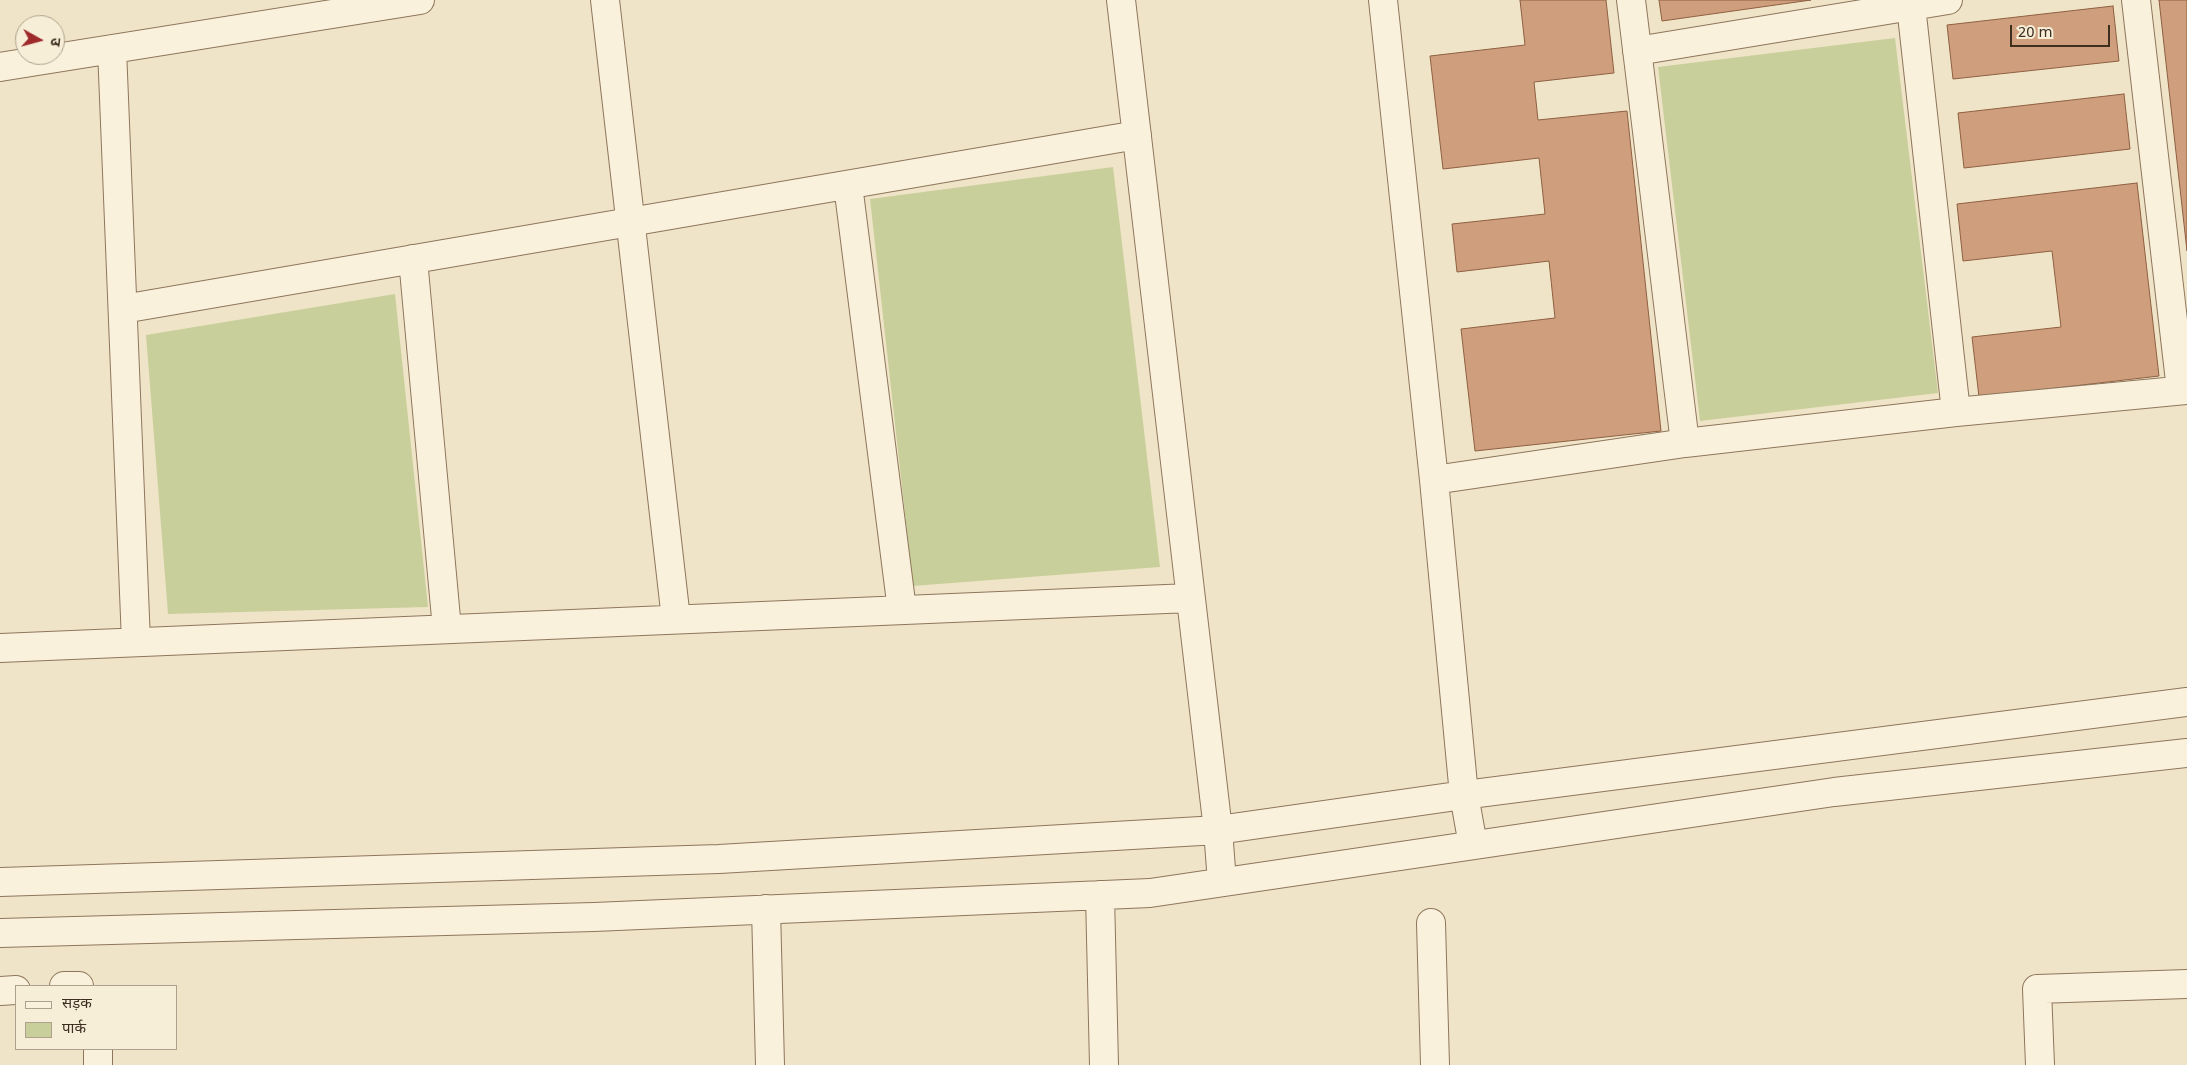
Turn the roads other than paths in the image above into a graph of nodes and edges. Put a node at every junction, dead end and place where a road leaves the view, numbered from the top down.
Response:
1 (420, 0) edge
2 (605, 0) edge
3 (1121, 0) edge
4 (1382, 0) edge
5 (1631, 0) edge
6 (1948, 0) edge
7 (2136, 0) edge
8 (1912, 6) junction
9 (112, 49) junction
10 (1637, 51) junction
11 (0, 67) edge
12 (1137, 135) junction
13 (848, 185) junction
14 (630, 222) junction
15 (413, 259) junction
16 (122, 309) junction
17 (2184, 390) edge
18 (1956, 412) junction
19 (1685, 443) junction
20 (1434, 480) junction
21 (1190, 598) junction
22 (902, 610) junction
23 (676, 619) junction
24 (447, 629) junction
25 (136, 642) junction
26 (0, 648) edge
27 (2187, 702) edge
28 (2187, 753) edge
29 (1464, 796) junction
30 (1218, 830) junction
31 (1473, 845) junction
32 (0, 882) edge
33 (1222, 882) junction
34 (1100, 895) junction
35 (766, 909) junction
36 (1431, 923) dead end
37 (0, 933) edge
38 (2187, 984) edge
39 (15, 990) edge
40 (0, 991) edge
41 (98, 1050) edge
42 (98, 1065) edge
43 (770, 1065) edge
44 (1104, 1065) edge
45 (1435, 1065) edge
46 (2040, 1065) edge

1 - 9 street
2 - 14 street
3 - 12 street
4 - 20 street
5 - 10 street
6 - 8 street
7 - 17 street
8 - 10 street
8 - 18 street
9 - 11 street
9 - 16 street
10 - 19 street
12 - 13 street
12 - 21 street
13 - 14 street
13 - 22 street
14 - 15 street
14 - 23 street
15 - 16 street
15 - 24 street
16 - 25 street
17 - 18 street
18 - 19 street
19 - 20 street
20 - 29 street
21 - 22 street
21 - 30 street
22 - 23 street
23 - 24 street
24 - 25 street
25 - 26 street
27 - 29 street
28 - 31 street
29 - 30 street
29 - 31 street
30 - 32 street
30 - 33 street
31 - 33 street
33 - 34 street
34 - 35 street
34 - 44 street
35 - 37 street
35 - 43 street
36 - 45 street
38 - 46 street
39 - 40 street
41 - 42 street

